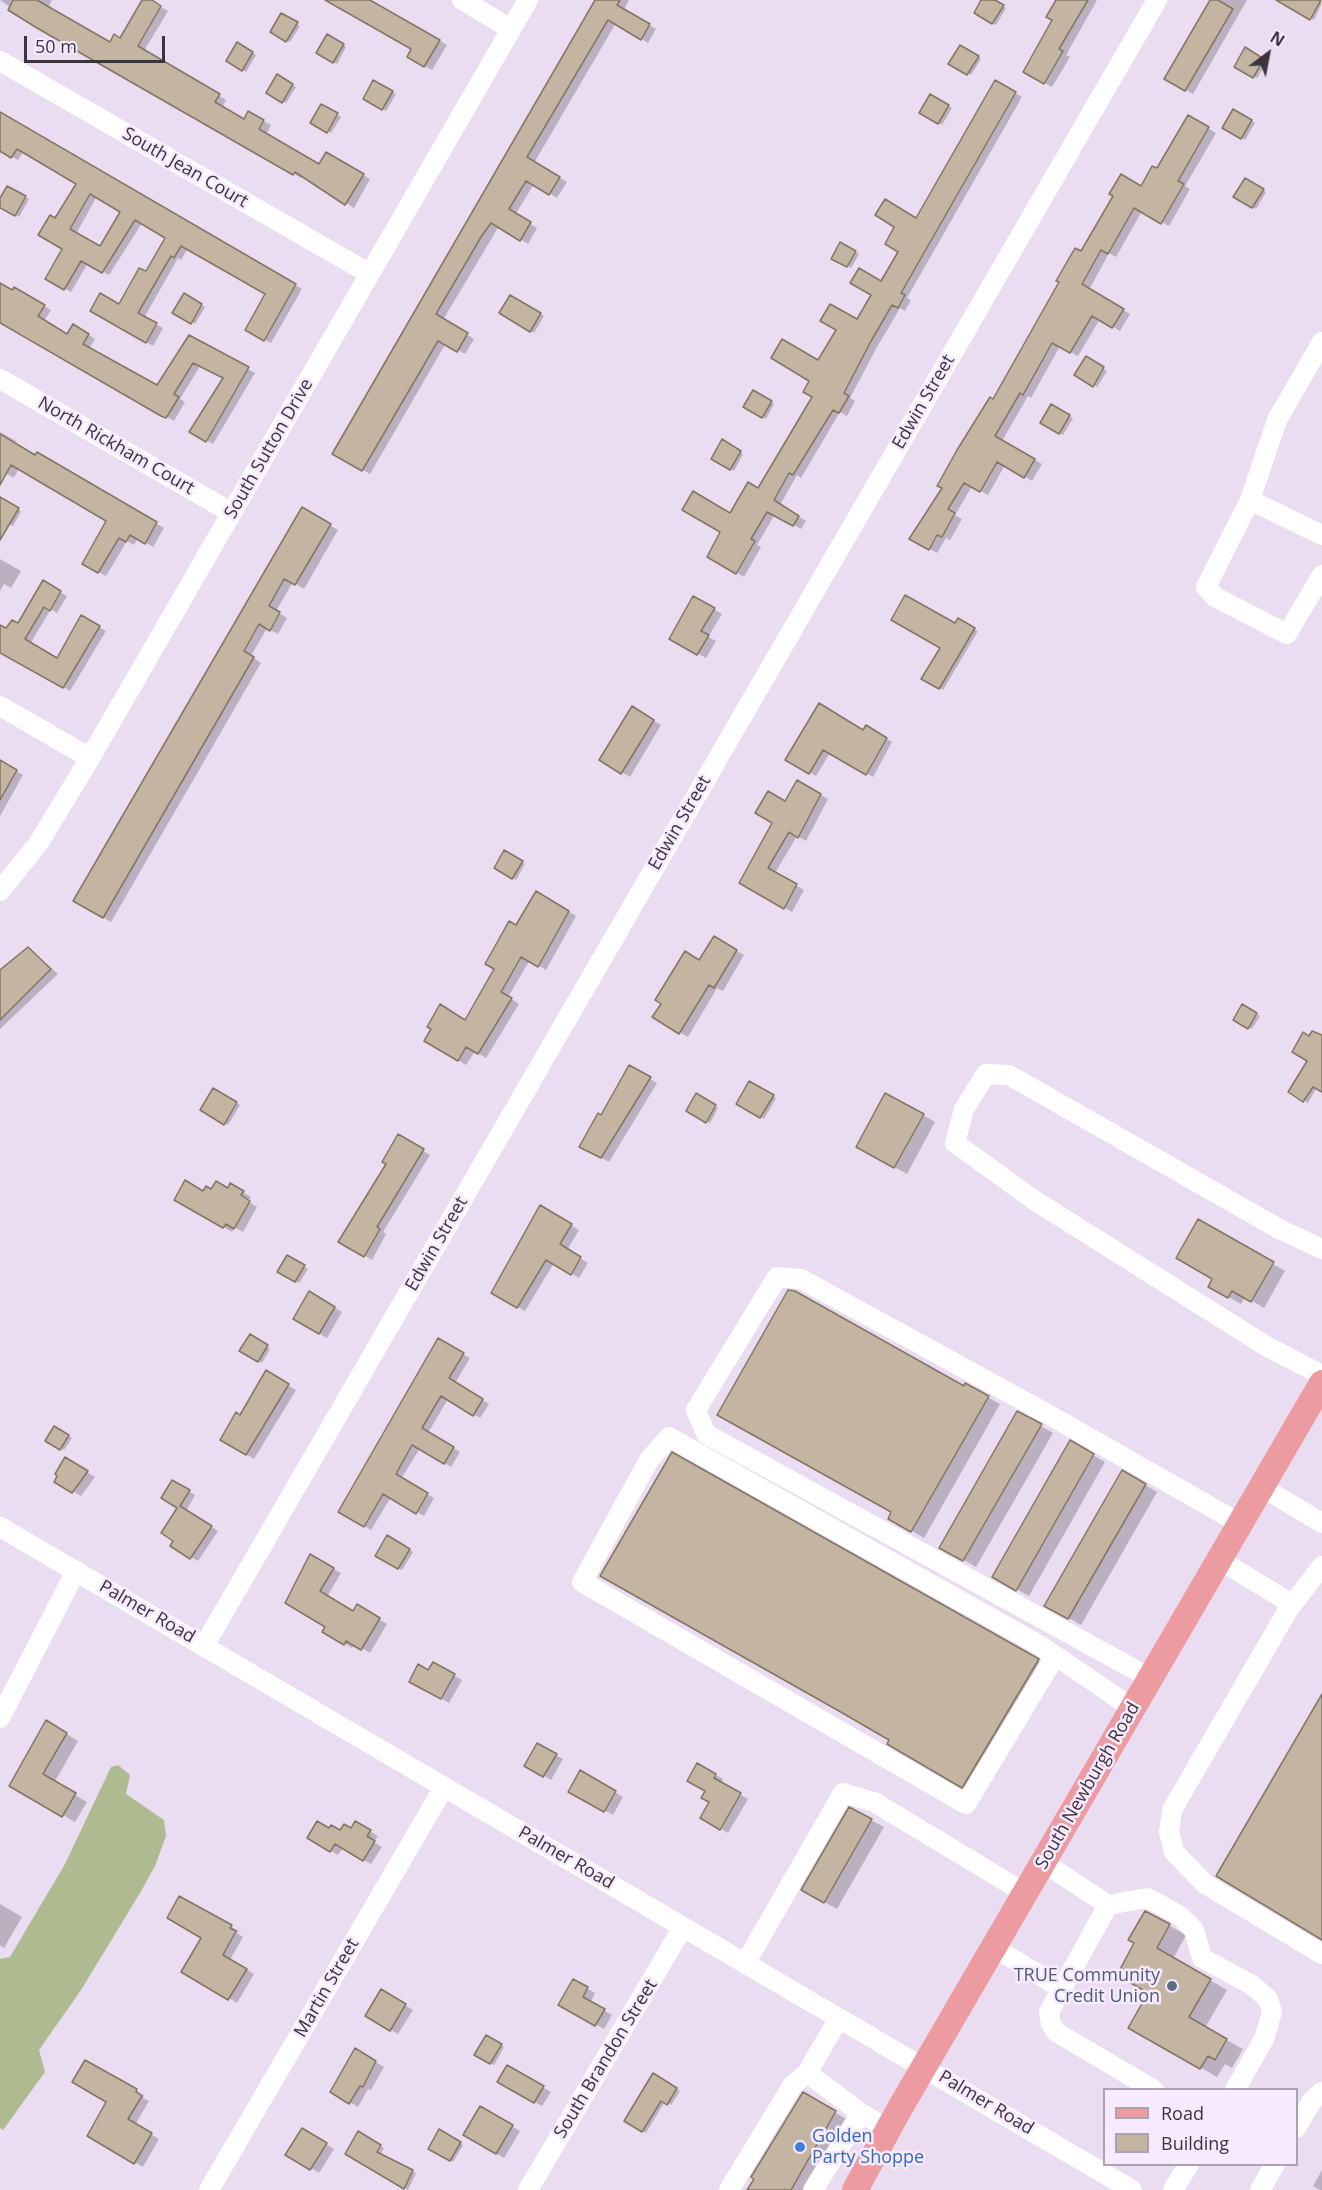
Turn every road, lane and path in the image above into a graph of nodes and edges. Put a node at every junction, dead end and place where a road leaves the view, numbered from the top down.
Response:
1 (462, 0) edge
2 (528, 0) edge
3 (1157, 0) edge
4 (511, 29) junction
5 (0, 61) edge
6 (370, 274) junction
7 (1322, 342) edge
8 (0, 379) edge
9 (1250, 500) junction
10 (232, 513) junction
11 (1322, 535) edge
12 (1322, 575) edge
13 (0, 706) edge
14 (90, 758) junction
15 (0, 891) edge
16 (1322, 1249) edge
17 (1322, 1375) edge
18 (1322, 1383) edge
19 (1260, 1486) junction
20 (1239, 1523) junction
21 (1322, 1523) edge
22 (0, 1527) edge
23 (1218, 1559) junction
24 (1322, 1566) edge
25 (76, 1571) junction
26 (1292, 1604) junction
27 (204, 1646) junction
28 (1055, 1656) junction
29 (1150, 1678) junction
30 (1133, 1709) junction
31 (0, 1718) edge
32 (444, 1787) junction
33 (1043, 1862) junction
34 (1025, 1893) junction
35 (1108, 1905) junction
36 (683, 1927) junction
37 (993, 1947) junction
38 (1322, 1954) edge
39 (745, 1964) junction
40 (1061, 1988) junction
41 (839, 2018) junction
42 (924, 2067) junction
43 (807, 2073) junction
44 (1151, 2088) edge
45 (1236, 2088) edge
46 (1322, 2092) edge
47 (861, 2113) junction
48 (1298, 2125) edge
49 (889, 2130) junction
50 (1188, 2166) edge
51 (1274, 2166) edge
52 (209, 2190) edge
53 (528, 2190) edge
54 (729, 2190) edge
55 (813, 2190) edge
56 (855, 2190) edge
57 (1132, 2190) edge
58 (1173, 2190) edge
59 (1260, 2190) edge

1 - 4 street
2 - 4 street, South Sutton Drive
3 - 27 street, Edwin Street
4 - 6 street, South Sutton Drive
5 - 6 street, South Jean Court
6 - 10 street, South Sutton Drive
7 - 9 street
8 - 10 street, North Rickham Court
9 - 11 street
9 - 12 street
10 - 14 street, South Sutton Drive
13 - 14 street
14 - 15 street, South Sutton Drive
16 - 17 street
18 - 19 main road, South Newburgh Road
19 - 20 main road, South Newburgh Road
19 - 21 street
20 - 23 main road, South Newburgh Road
20 - 29 street
22 - 25 street, Palmer Road
23 - 26 street
23 - 29 main road, South Newburgh Road
24 - 26 street
25 - 27 street, Palmer Road
25 - 31 street
26 - 38 street
27 - 32 street, Palmer Road
28 - 28 street
28 - 30 street
29 - 30 main road, South Newburgh Road
30 - 33 main road, South Newburgh Road
32 - 36 street, Palmer Road
32 - 52 street, Martin Street
33 - 34 main road, South Newburgh Road
33 - 35 street
34 - 37 main road, South Newburgh Road
34 - 39 street
35 - 40 street
35 - 45 street
36 - 39 street, Palmer Road
36 - 53 street, South Brandon Street
37 - 40 street
37 - 42 main road, South Newburgh Road
39 - 41 street, Palmer Road
40 - 44 street
41 - 42 street, Palmer Road
41 - 43 street
42 - 49 main road, South Newburgh Road
42 - 57 street, Palmer Road
43 - 47 street
43 - 54 street
46 - 48 street
47 - 49 street
47 - 55 street
49 - 56 main road, South Newburgh Road
50 - 58 street
51 - 59 street

